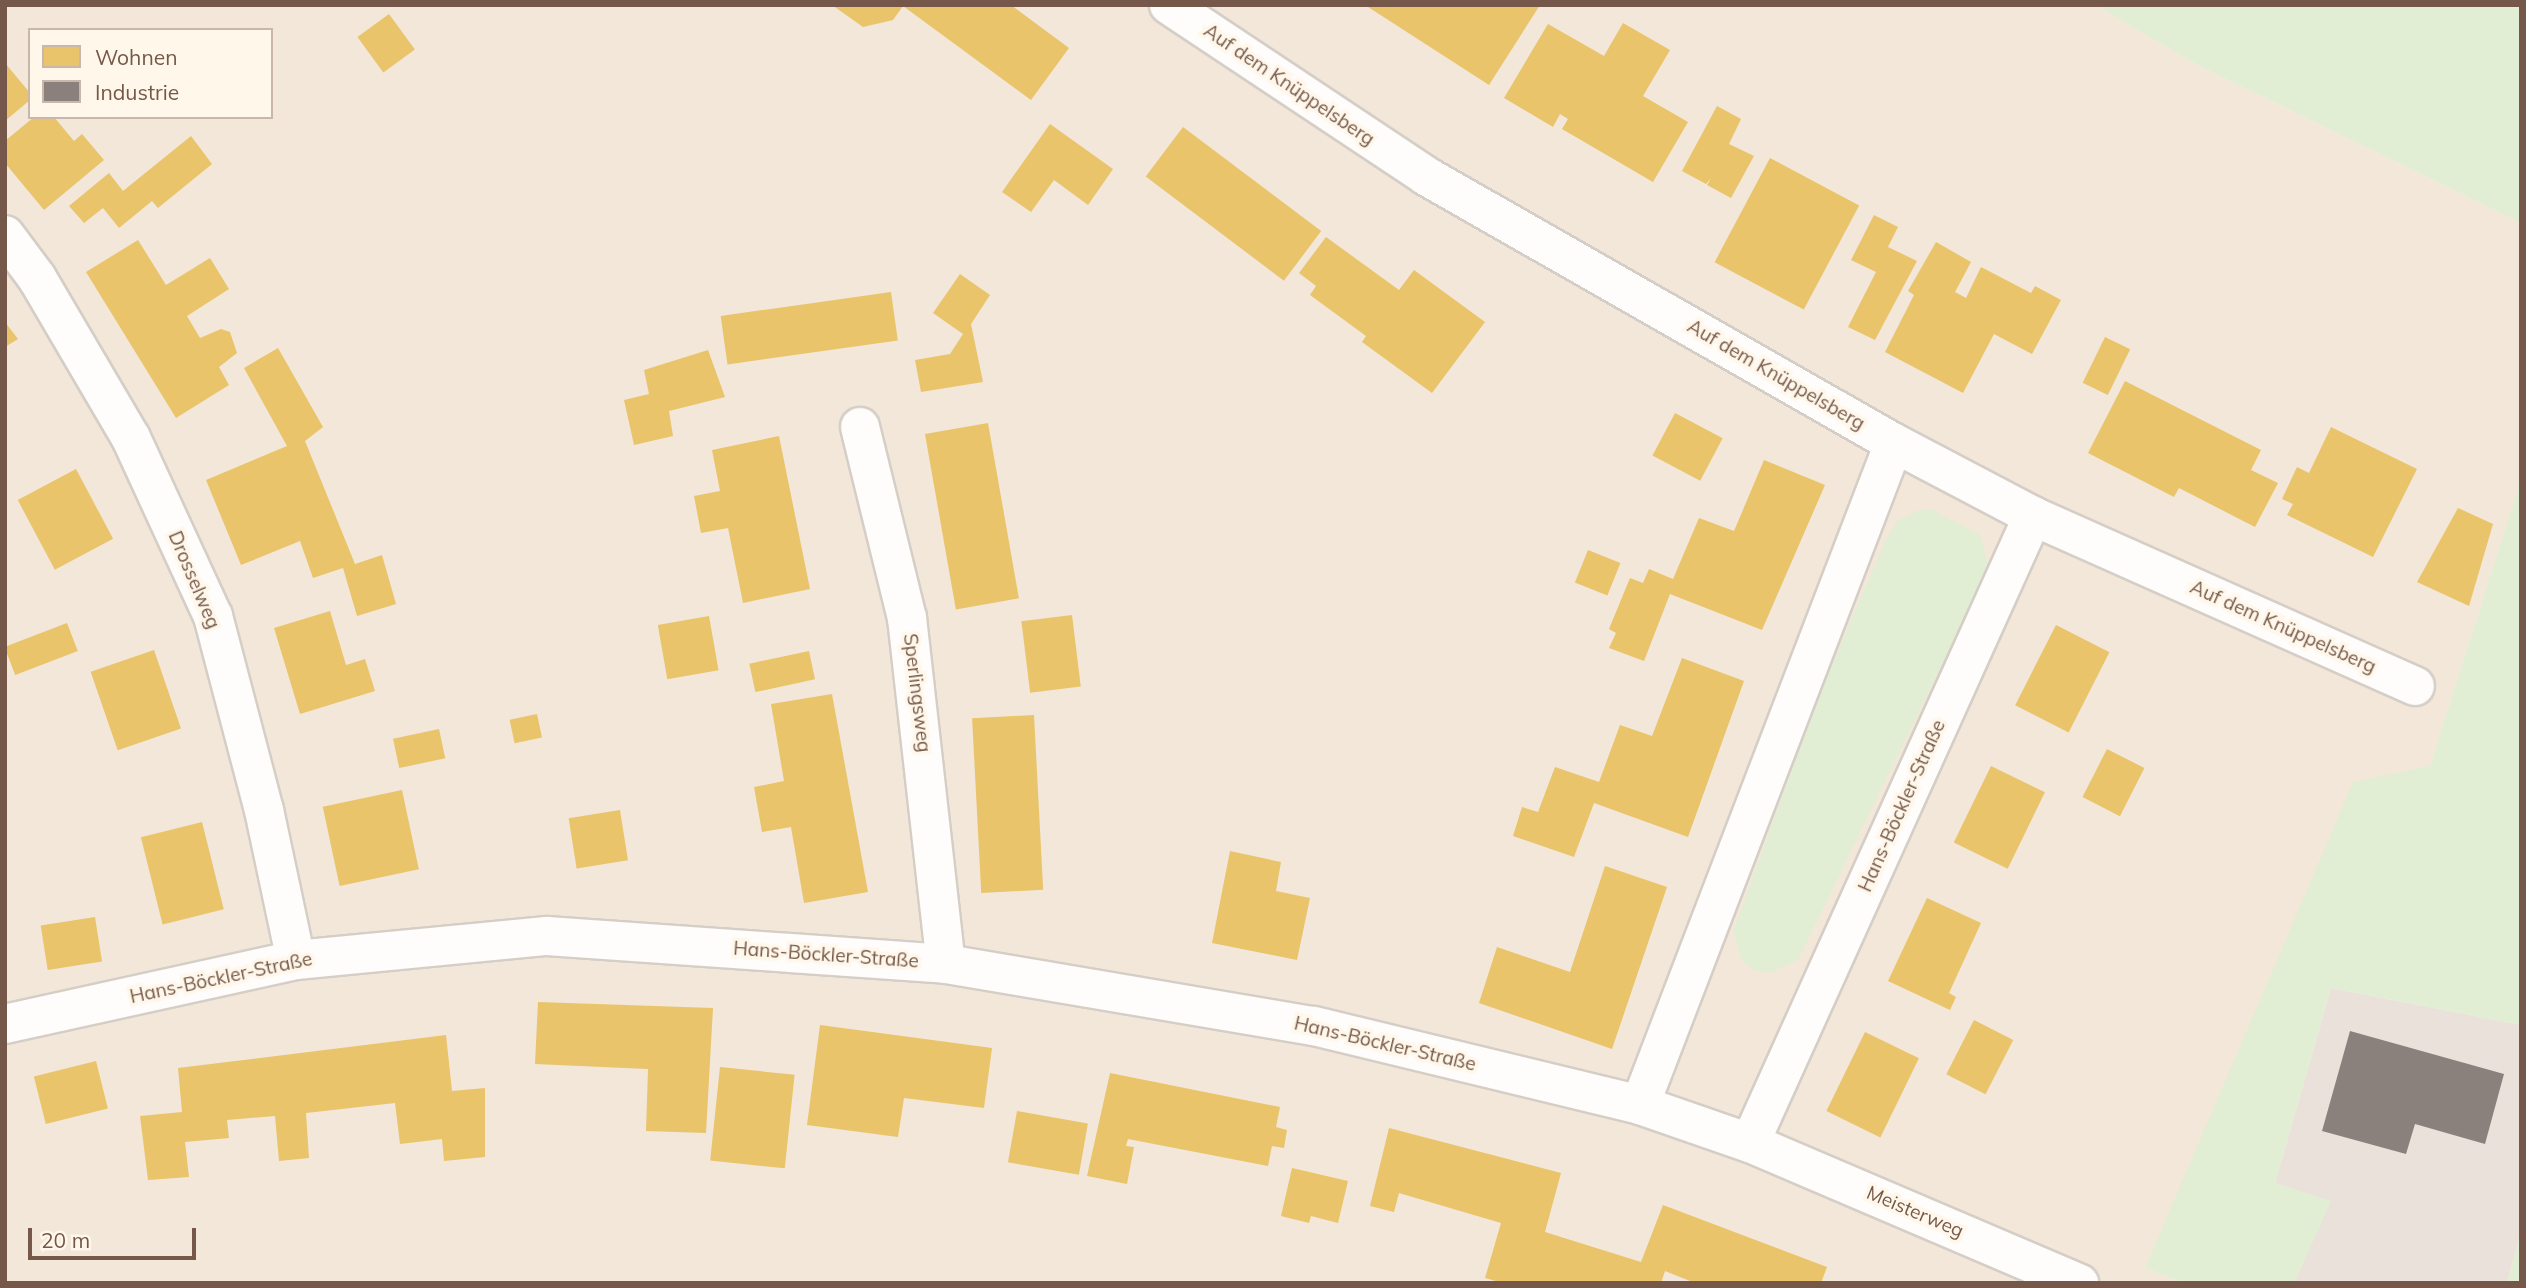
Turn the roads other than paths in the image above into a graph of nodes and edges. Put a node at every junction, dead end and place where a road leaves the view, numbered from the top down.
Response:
1 (1169, 5) edge
2 (5, 235) edge
3 (860, 426) dead end
4 (1894, 443) junction
5 (2033, 516) junction
6 (2415, 686) dead end
7 (296, 960) junction
8 (946, 964) junction
9 (5, 1024) edge
10 (1640, 1105) junction
11 (1750, 1143) junction
12 (2079, 1283) edge

1 - 4 street, Auf dem Knüppelsberg
2 - 7 street, Drosselweg
3 - 8 street, Sperlingsweg
4 - 5 street, Auf dem Knüppelsberg
4 - 10 street
5 - 6 street, Auf dem Knüppelsberg
5 - 11 street, Hans-Böckler-Straße
7 - 8 street, Hans-Böckler-Straße
7 - 9 street, Hans-Böckler-Straße
8 - 10 street, Hans-Böckler-Straße
10 - 11 street, Hans-Böckler-Straße
11 - 12 street, Meisterweg

